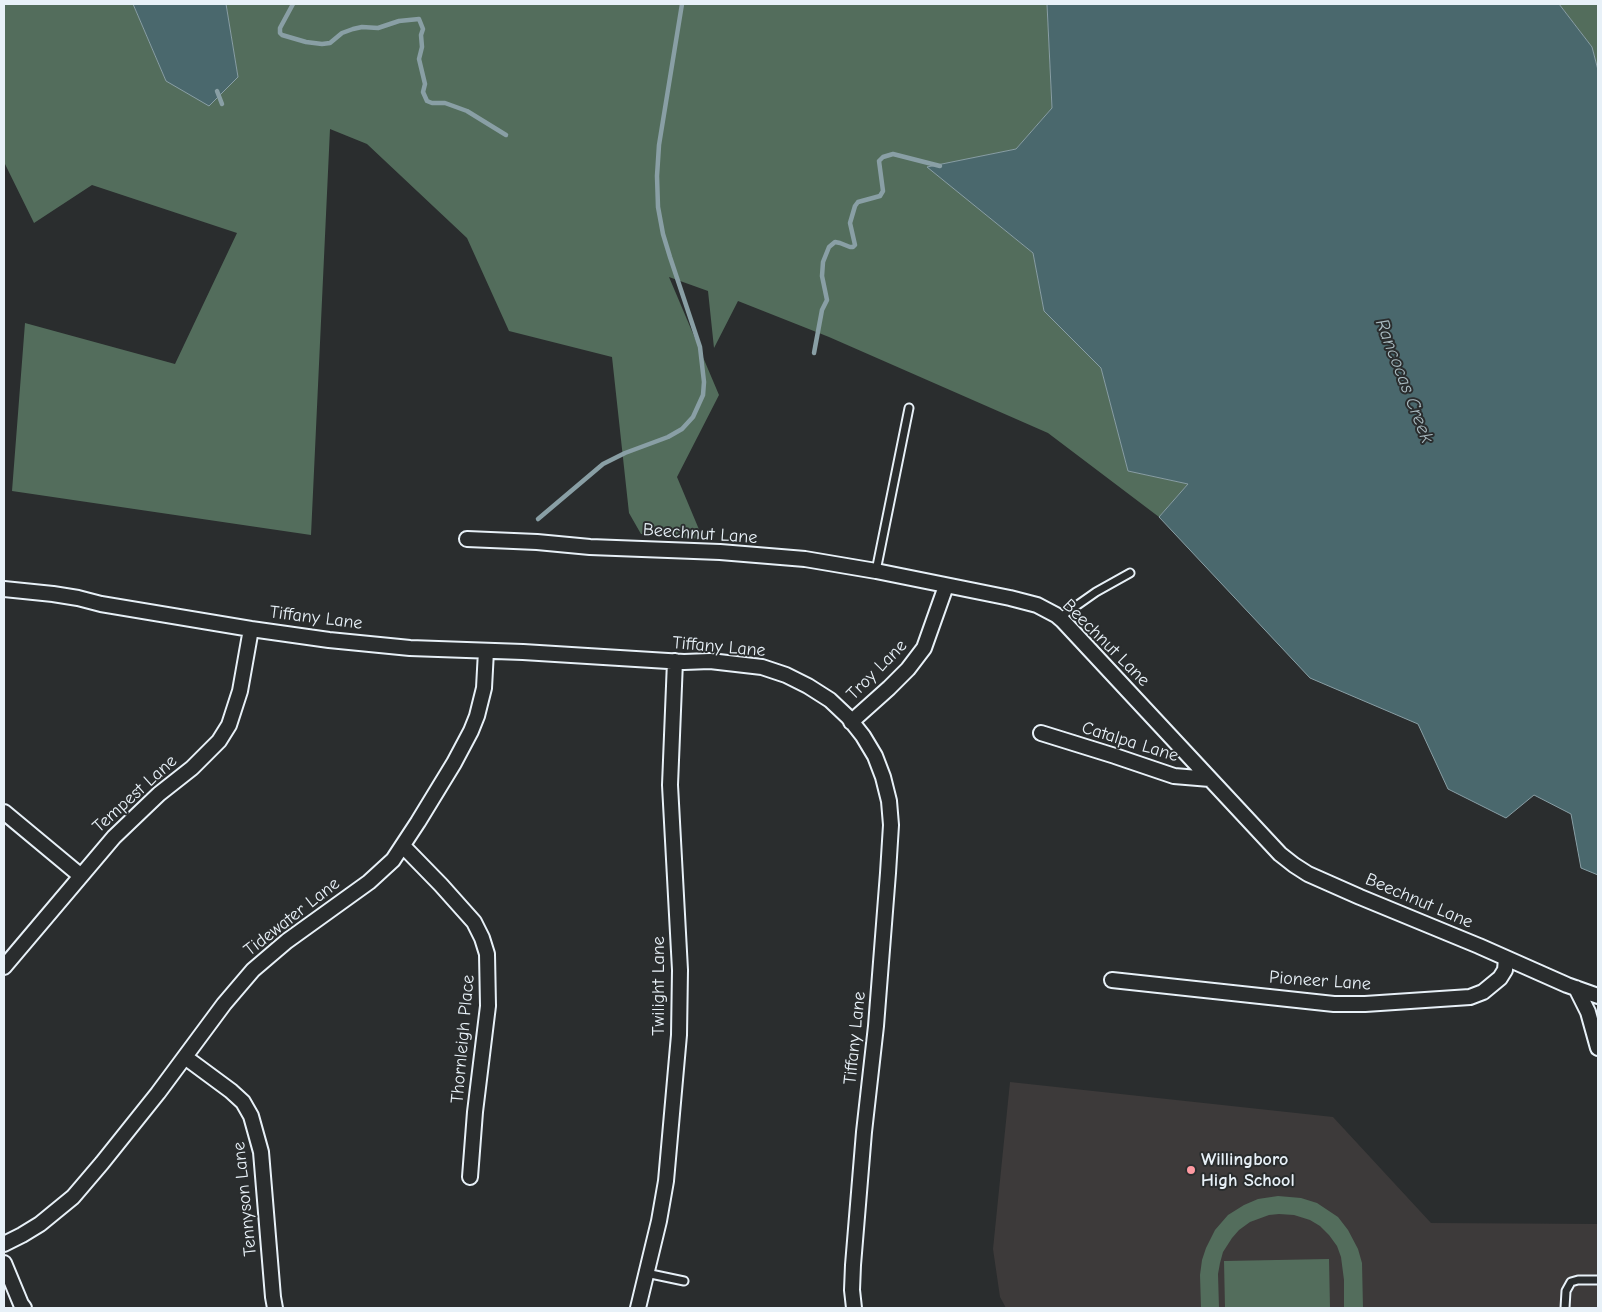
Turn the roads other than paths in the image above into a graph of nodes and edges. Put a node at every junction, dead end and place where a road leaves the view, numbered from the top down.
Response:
1 (909, 408) dead end
2 (467, 539) dead end
3 (876, 571) junction
4 (1130, 573) dead end
5 (946, 586) junction
6 (4, 589) edge
7 (1059, 618) junction
8 (251, 629) junction
9 (486, 651) junction
10 (675, 661) junction
11 (851, 722) junction
12 (1041, 732) dead end
13 (1210, 779) junction
14 (4, 812) edge
15 (403, 846) junction
16 (81, 876) junction
17 (1506, 958) junction
18 (4, 968) edge
19 (1112, 980) dead end
20 (1576, 988) junction
21 (1598, 996) edge
22 (1598, 1048) edge
23 (185, 1057) junction
24 (470, 1177) dead end
25 (4, 1244) edge
26 (4, 1263) edge
27 (646, 1273) junction
28 (1598, 1280) edge
29 (684, 1281) dead end
30 (24, 1308) edge
31 (275, 1308) edge
32 (638, 1308) edge
33 (854, 1308) edge
34 (1565, 1308) edge

1 - 3 lane
2 - 3 street, Beechnut Lane
3 - 5 street, Beechnut Lane
4 - 7 lane
5 - 7 street, Beechnut Lane
5 - 11 street, Troy Lane
6 - 8 street, Tiffany Lane
7 - 13 street, Beechnut Lane
8 - 9 street, Tiffany Lane
8 - 16 street, Tempest Lane
9 - 10 street, Tiffany Lane
9 - 15 street, Tidewater Lane
10 - 11 street, Tiffany Lane
10 - 27 street, Twilight Lane
11 - 33 street, Tiffany Lane
12 - 13 street, Catalpa Lane
13 - 17 street, Beechnut Lane
14 - 16 street
15 - 23 street, Tidewater Lane
15 - 24 street, Thornleigh Place
16 - 18 street, Tempest Lane
17 - 19 street, Pioneer Lane
17 - 20 street, Beechnut Lane
20 - 21 street, Beechnut Lane
20 - 22 street
23 - 25 street, Tidewater Lane
23 - 31 street, Tennyson Lane
26 - 30 street
27 - 29 lane
27 - 32 street, Twilight Lane
28 - 34 lane

